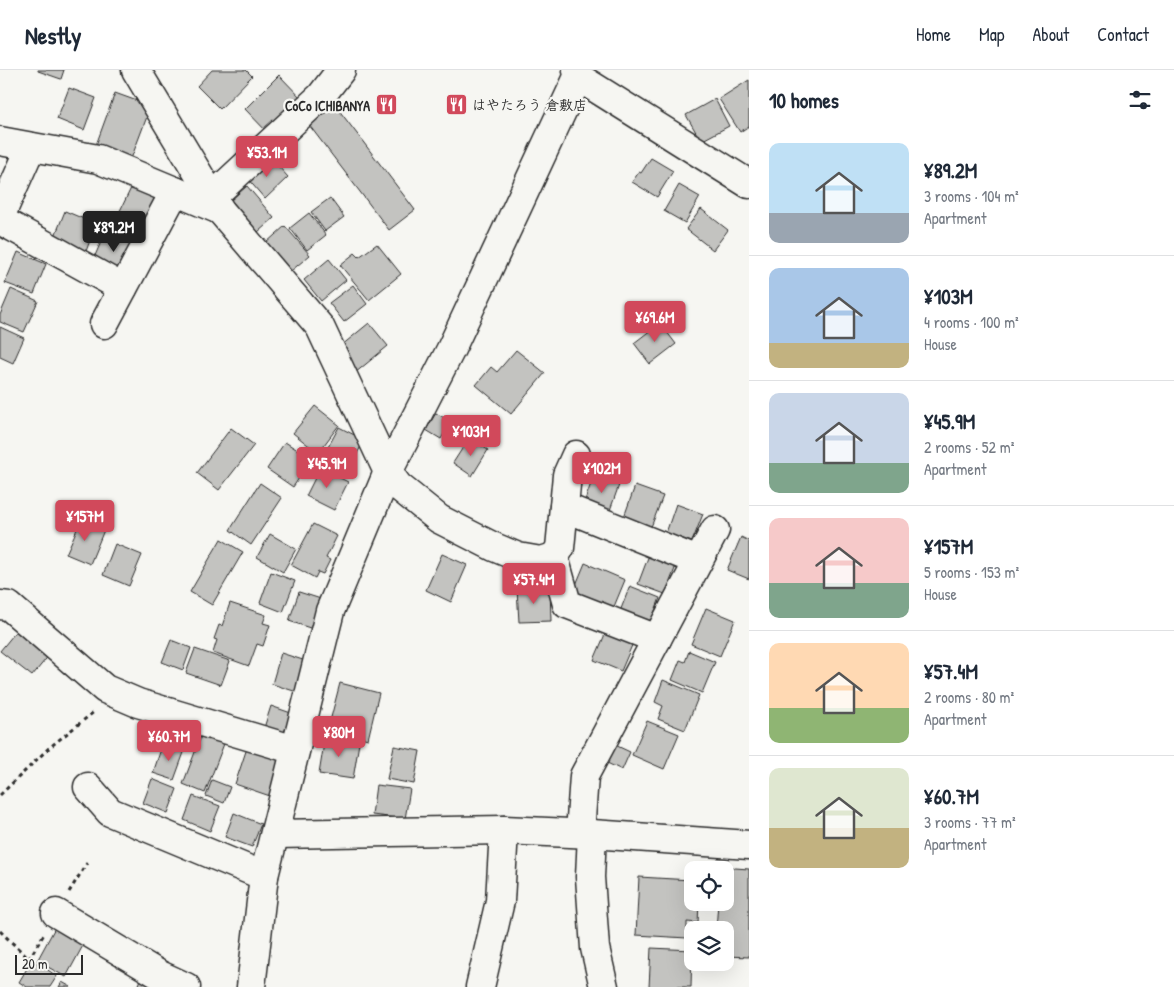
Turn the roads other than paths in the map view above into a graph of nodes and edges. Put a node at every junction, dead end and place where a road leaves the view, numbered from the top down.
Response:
1 (136, 70) edge
2 (341, 70) edge
3 (578, 73) edge
4 (0, 142) edge
5 (31, 147) junction
6 (749, 184) edge
7 (175, 191) junction
8 (217, 203) junction
9 (0, 219) edge
10 (123, 288) junction
11 (104, 324) dead end
12 (576, 454) dead end
13 (388, 472) junction
14 (564, 507) junction
15 (714, 530) dead end
16 (554, 557) junction
17 (698, 561) junction
18 (0, 605) edge
19 (657, 639) junction
20 (295, 750) junction
21 (88, 787) dead end
22 (504, 830) junction
23 (586, 833) junction
24 (276, 834) junction
25 (749, 845) edge
26 (264, 876) junction
27 (56, 913) dead end
28 (186, 987) edge
29 (251, 987) edge
30 (480, 987) edge
31 (604, 987) edge

1 - 8 street
2 - 8 street
3 - 6 street
3 - 13 street
4 - 5 street
5 - 7 street
5 - 9 street
7 - 8 street
7 - 10 street
8 - 13 street
9 - 10 street
10 - 11 street
12 - 14 street
13 - 16 street
13 - 20 street
14 - 16 street
14 - 17 street
15 - 17 street
16 - 19 street
17 - 19 street
18 - 20 street
19 - 23 street
20 - 24 street
21 - 26 street
22 - 23 street
22 - 24 street
22 - 30 street
23 - 25 street
23 - 31 street
24 - 26 street
26 - 29 street
27 - 28 street

